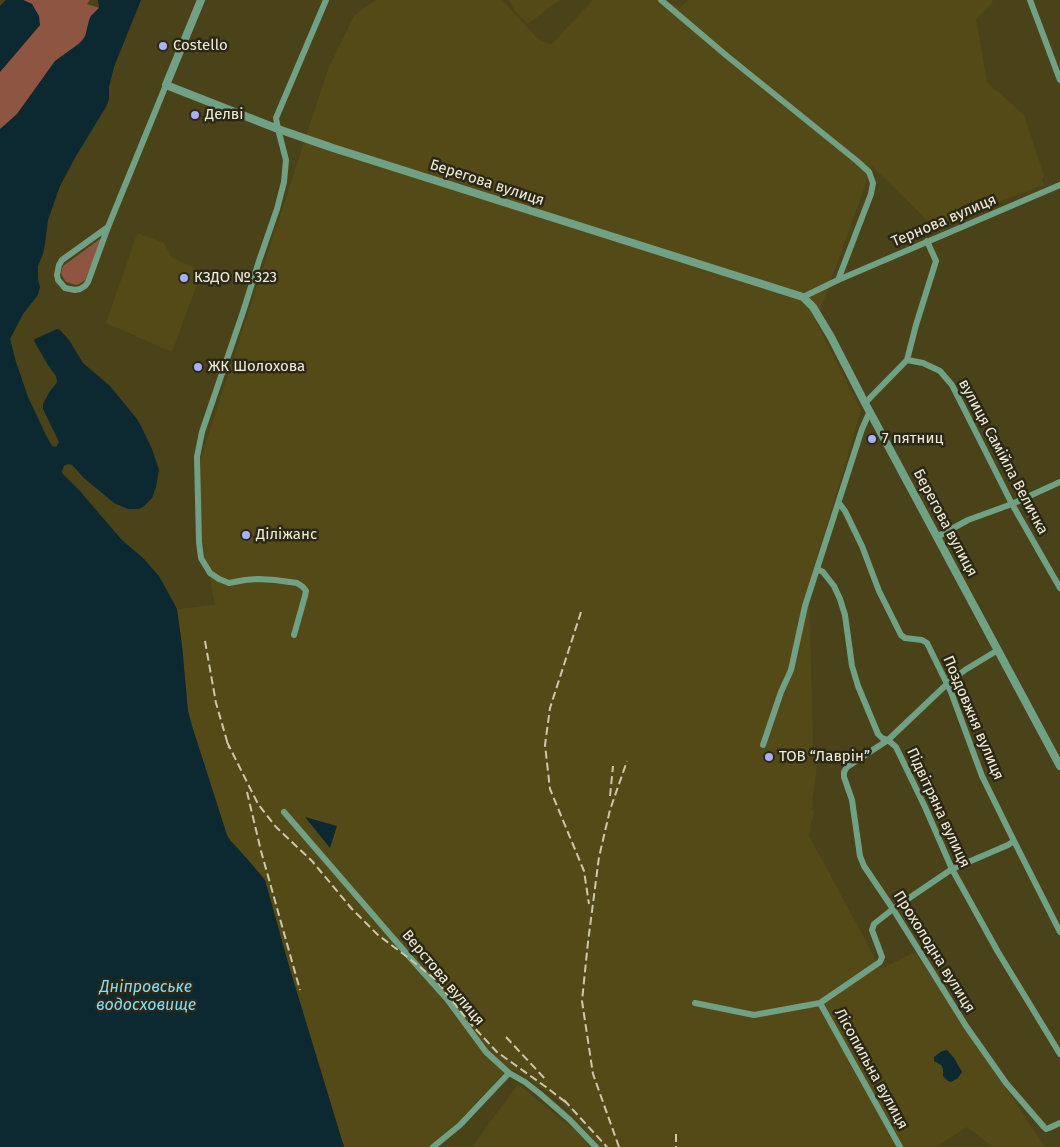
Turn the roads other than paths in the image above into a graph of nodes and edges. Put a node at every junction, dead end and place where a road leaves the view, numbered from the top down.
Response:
1 (201, 0) edge
2 (326, 0) edge
3 (661, 0) edge
4 (1030, 0) edge
5 (1060, 80) edge
6 (166, 85) junction
7 (278, 129) junction
8 (1060, 186) edge
9 (108, 227) junction
10 (927, 241) junction
11 (838, 280) junction
12 (803, 297) junction
13 (907, 360) junction
14 (866, 403) junction
15 (870, 411) junction
16 (1060, 482) edge
17 (839, 503) junction
18 (1012, 504) junction
19 (937, 537) junction
20 (817, 569) junction
21 (1060, 588) edge
22 (294, 635) dead end
23 (998, 650) junction
24 (947, 684) junction
25 (888, 740) junction
26 (763, 745) dead end
27 (1060, 766) edge
28 (284, 812) dead end
29 (1014, 842) junction
30 (952, 868) junction
31 (893, 909) junction
32 (1060, 932) edge
33 (695, 1003) dead end
34 (820, 1003) junction
35 (1060, 1054) edge
36 (509, 1073) junction
37 (1060, 1122) edge
38 (433, 1147) edge
39 (596, 1147) edge
40 (900, 1147) edge

1 - 6 street
2 - 7 street
3 - 11 street
4 - 5 street
6 - 7 street, Берегова вулиця
6 - 9 street
7 - 12 street, Берегова вулиця
7 - 22 street
8 - 10 street, Тернова вулиця
9 - 9 street
10 - 11 street, Тернова вулиця
10 - 13 street
11 - 12 street
12 - 14 street, Берегова вулиця
13 - 14 street
13 - 18 street, вулиця Самійла Величка
14 - 15 street, Берегова вулиця
15 - 17 street
15 - 19 street, Берегова вулиця
16 - 18 street
17 - 20 street
17 - 24 street, Поздовжня вулиця
18 - 19 street
18 - 21 street, вулиця Самійла Величка
19 - 23 street, Берегова вулиця
20 - 25 street, Підвітряна вулиця
20 - 26 street
23 - 24 street
23 - 27 street, Берегова вулиця
24 - 25 street
24 - 29 street, Поздовжня вулиця
25 - 30 street, Підвітряна вулиця
25 - 31 street, Прохолодна вулиця
28 - 36 street, Верстова вулиця
29 - 30 street
29 - 32 street, Поздовжня вулиця
30 - 31 street
30 - 35 street, Підвітряна вулиця
31 - 34 street, Лісопильна вулиця
31 - 37 street, Прохолодна вулиця
33 - 34 street, Лісопильна вулиця
34 - 40 street, Лісопильна вулиця
36 - 38 street
36 - 39 street, Верстова вулиця

